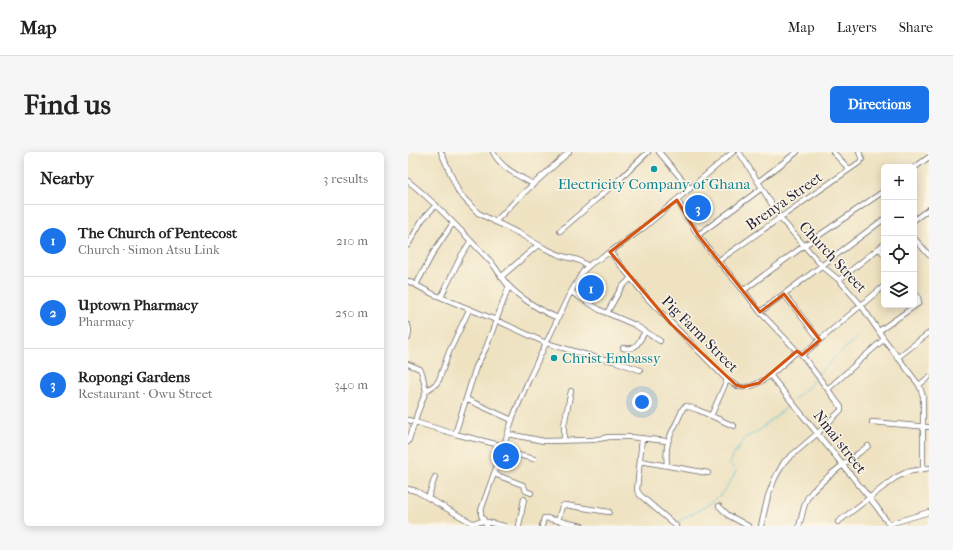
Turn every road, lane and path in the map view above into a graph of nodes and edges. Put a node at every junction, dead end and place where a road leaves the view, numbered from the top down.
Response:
1 (442, 152) edge
2 (493, 152) edge
3 (569, 152) edge
4 (648, 152) edge
5 (659, 152) edge
6 (733, 152) edge
7 (739, 152) edge
8 (797, 152) edge
9 (833, 152) edge
10 (859, 152) edge
11 (726, 154) edge
12 (929, 157) edge
13 (917, 166) edge
14 (849, 169) junction
15 (408, 181) edge
16 (758, 182) junction
17 (533, 184) junction
18 (762, 188) junction
19 (690, 189) junction
20 (881, 193) edge
21 (677, 200) junction
22 (436, 205) junction
23 (929, 208) edge
24 (780, 218) junction
25 (917, 218) edge
26 (881, 221) edge
27 (495, 222) junction
28 (453, 223) junction
29 (560, 231) dead end
30 (698, 235) junction
31 (917, 241) edge
32 (470, 242) junction
33 (408, 245) edge
34 (538, 245) junction
35 (805, 245) junction
36 (879, 248) joint
37 (881, 250) edge
38 (610, 252) junction
39 (929, 255) edge
40 (718, 261) junction
41 (588, 266) junction
42 (822, 266) junction
43 (501, 276) junction
44 (631, 278) junction
45 (839, 280) junction
46 (408, 282) edge
47 (416, 285) junction
48 (509, 286) junction
49 (881, 288) edge
50 (744, 290) junction
51 (571, 292) junction
52 (784, 294) junction
53 (917, 296) edge
54 (441, 297) junction
55 (917, 304) edge
56 (861, 305) junction
57 (912, 308) edge
58 (469, 310) junction
59 (760, 312) junction
60 (607, 313) junction
61 (558, 318) junction
62 (496, 320) junction
63 (408, 325) edge
64 (645, 332) junction
65 (879, 332) junction
66 (929, 333) edge
67 (408, 338) edge
68 (884, 339) junction
69 (820, 340) junction
70 (660, 341) dead end
71 (546, 343) junction
72 (623, 348) dead end
73 (797, 351) junction
74 (802, 355) junction
75 (897, 358) junction
76 (408, 364) edge
77 (640, 370) dead end
78 (770, 375) junction
79 (929, 377) edge
80 (727, 380) junction
81 (919, 385) junction
82 (828, 389) junction
83 (426, 391) junction
84 (571, 391) dead end
85 (466, 399) junction
86 (923, 408) junction
87 (929, 409) edge
88 (711, 416) junction
89 (408, 420) edge
90 (512, 420) junction
91 (415, 422) junction
92 (872, 422) dead end
93 (734, 426) dead end
94 (923, 427) junction
95 (929, 427) edge
96 (818, 433) junction
97 (455, 434) junction
98 (508, 434) junction
99 (642, 438) junction
100 (564, 441) junction
101 (667, 441) junction
102 (408, 442) edge
103 (504, 446) junction
104 (868, 446) dead end
105 (502, 451) junction
106 (534, 459) dead end
107 (640, 461) junction
108 (667, 465) junction
109 (844, 466) junction
110 (929, 468) edge
111 (923, 469) junction
112 (708, 473) dead end
113 (494, 474) junction
114 (435, 477) dead end
115 (408, 489) edge
116 (531, 493) dead end
117 (428, 498) junction
118 (869, 498) junction
119 (524, 499) dead end
120 (719, 506) dead end
121 (609, 512) dead end
122 (929, 512) edge
123 (483, 520) junction
124 (558, 521) junction
125 (838, 522) dead end
126 (889, 525) edge
127 (486, 526) edge
128 (504, 526) edge
129 (519, 526) edge
130 (542, 526) edge
131 (582, 526) edge
132 (676, 526) edge
133 (748, 526) edge
134 (760, 526) edge
135 (799, 526) edge

1 - 27 street
2 - 17 street
3 - 17 street
4 - 29 street
5 - 19 street
6 - 11 street
7 - 16 street, Church Street
8 - 16 street
9 - 14 street
10 - 14 street, Brenya Street
11 - 19 street
12 - 13 street
14 - 24 street, Brenya Street
15 - 22 street
16 - 18 street, Church Street
17 - 27 street
18 - 24 street, Church Street
18 - 30 street
19 - 21 street
20 - 35 street
21 - 30 street
21 - 38 street
22 - 28 street
22 - 33 street
23 - 25 street
24 - 35 street, Church Street
24 - 40 street, Brenya Street
26 - 42 street
27 - 34 street
28 - 32 street
28 - 47 street
30 - 40 street
31 - 39 street
32 - 43 street
32 - 54 street
34 - 41 street
34 - 43 street
35 - 42 street, Church Street
35 - 50 street
36 - 37 street
36 - 45 street
38 - 41 street
38 - 44 street, Pig Farm Street
40 - 50 street
41 - 51 street
42 - 45 street, Church Street
42 - 52 street
43 - 48 street
44 - 60 street
44 - 80 street, Pig Farm Street
45 - 56 street, Church Street
46 - 47 street
47 - 54 street
48 - 61 street
48 - 62 street
49 - 56 street
50 - 59 street
51 - 60 street
51 - 61 street
52 - 59 street
52 - 69 street
53 - 55 street
54 - 58 street
56 - 65 street, Church Street
56 - 69 street
57 - 65 street
58 - 62 street
58 - 83 street
59 - 73 street
60 - 64 street
61 - 71 street
62 - 71 street
62 - 85 street
63 - 67 street
64 - 70 street
64 - 72 street
65 - 68 street, Church Street
66 - 75 street
68 - 75 street, Church Street
68 - 82 street
69 - 74 street
71 - 77 street
71 - 90 street
73 - 74 street
73 - 78 street, Pig Farm Street
74 - 82 street
75 - 81 street, Church Street
76 - 83 street
78 - 80 street, Pig Farm Street
78 - 96 street, Nmai street
79 - 81 street
80 - 88 street
81 - 86 street, Church Street
82 - 96 street
83 - 91 street
84 - 100 street
85 - 90 street
85 - 97 street
86 - 87 street
86 - 94 street, Church Street
88 - 93 street
88 - 101 street
89 - 91 street
90 - 98 street
91 - 97 street
91 - 102 street
92 - 94 street
94 - 95 street
94 - 111 street, Church Street
96 - 109 street, Nmai street
96 - 134 street
97 - 103 street
98 - 100 street
98 - 103 street
99 - 100 street
99 - 101 street
99 - 107 street
101 - 108 street
103 - 105 street
104 - 109 street
105 - 106 street
105 - 113 street
107 - 108 street
107 - 132 street
108 - 112 street
109 - 118 street, Nmai street
109 - 135 street
110 - 111 street
111 - 118 street
113 - 116 street
113 - 123 street
114 - 117 street
115 - 117 street
117 - 123 street
118 - 125 street
118 - 126 street, Nmai street
119 - 129 street
120 - 133 street
121 - 124 street
122 - 126 street
123 - 127 street
123 - 128 street
124 - 130 street
124 - 131 street

